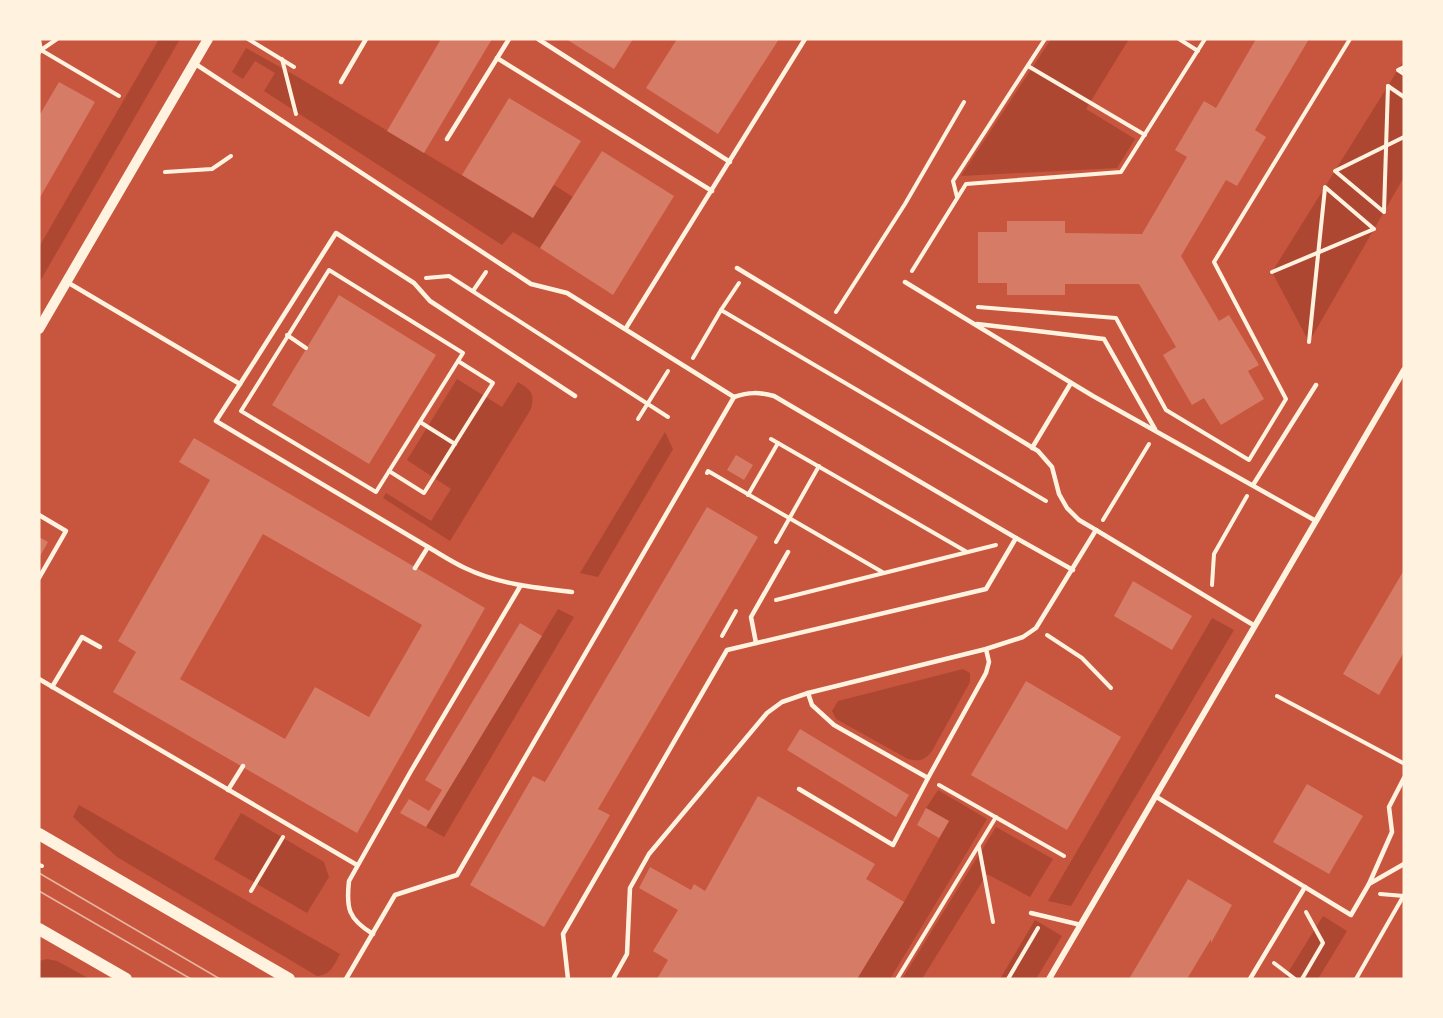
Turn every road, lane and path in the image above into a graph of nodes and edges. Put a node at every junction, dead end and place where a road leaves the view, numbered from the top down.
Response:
1 (39, 39) edge
2 (57, 39) edge
3 (208, 39) edge
4 (248, 39) edge
5 (366, 39) edge
6 (509, 39) edge
7 (538, 39) edge
8 (805, 39) edge
9 (1045, 39) edge
10 (1179, 39) edge
11 (1205, 39) edge
12 (1350, 39) edge
13 (40, 51) edge
14 (1198, 51) junction
15 (497, 58) junction
16 (282, 59) junction
17 (194, 63) junction
18 (1028, 66) junction
19 (294, 67) dead end
20 (1404, 67) edge
21 (1404, 74) edge
22 (341, 82) dead end
23 (119, 96) dead end
24 (1404, 98) edge
25 (964, 102) dead end
26 (301, 135) junction
27 (1145, 135) junction
28 (1404, 137) edge
29 (447, 139) dead end
30 (1386, 146) junction
31 (231, 156) dead end
32 (730, 162) junction
33 (165, 172) dead end
34 (712, 191) junction
35 (957, 198) junction
36 (1318, 253) junction
37 (493, 261) junction
38 (737, 268) dead end
39 (746, 272) junction
40 (1272, 272) dead end
41 (67, 282) junction
42 (905, 282) joint
43 (414, 283) junction
44 (473, 291) junction
45 (972, 307) dead end
46 (721, 310) junction
47 (830, 323) junction
48 (973, 323) junction
49 (275, 328) junction
50 (626, 328) junction
51 (39, 329) edge
52 (288, 336) junction
53 (1309, 342) dead end
54 (306, 348) dead end
55 (675, 360) junction
56 (458, 361) junction
57 (687, 368) junction
58 (1404, 370) edge
59 (1071, 383) junction
60 (240, 384) junction
61 (1316, 385) dead end
62 (575, 396) dead end
63 (734, 397) junction
64 (648, 404) junction
65 (668, 417) dead end
66 (638, 419) dead end
67 (420, 422) junction
68 (1156, 431) junction
69 (771, 439) dead end
70 (778, 442) junction
71 (455, 444) junction
72 (1032, 448) junction
73 (389, 471) junction
74 (708, 471) dead end
75 (1253, 485) junction
76 (748, 495) junction
77 (1067, 508) junction
78 (39, 515) edge
79 (1316, 521) junction
80 (1096, 531) junction
81 (1016, 538) junction
82 (428, 547) junction
83 (788, 552) dead end
84 (968, 552) junction
85 (416, 568) dead end
86 (1073, 570) junction
87 (884, 573) junction
88 (39, 578) edge
89 (521, 585) junction
90 (572, 592) dead end
91 (763, 595) junction
92 (1211, 601) junction
93 (1255, 626) junction
94 (1036, 628) junction
95 (756, 644) junction
96 (100, 647) dead end
97 (986, 649) junction
98 (39, 680) edge
99 (52, 687) junction
100 (1111, 688) dead end
101 (808, 693) junction
102 (1277, 696) dead end
103 (1404, 764) edge
104 (243, 766) dead end
105 (928, 778) junction
106 (1404, 778) edge
107 (799, 789) dead end
108 (228, 790) junction
109 (1155, 796) junction
110 (996, 817) junction
111 (290, 826) junction
112 (39, 834) edge
113 (979, 846) junction
114 (1064, 856) dead end
115 (1404, 864) edge
116 (357, 865) junction
117 (1369, 884) junction
118 (1305, 887) junction
119 (251, 891) dead end
120 (1404, 895) edge
121 (1299, 897) junction
122 (1032, 913) dead end
123 (1044, 916) junction
124 (993, 922) dead end
125 (1080, 925) junction
126 (39, 930) edge
127 (373, 934) junction
128 (1264, 956) junction
129 (126, 979) edge
130 (288, 979) edge
131 (345, 979) edge
132 (568, 979) edge
133 (613, 979) edge
134 (897, 979) edge
135 (1008, 979) edge
136 (1049, 979) edge
137 (1250, 979) edge
138 (1295, 979) edge
139 (1302, 979) edge
140 (1356, 979) edge

1 - 13 path
2 - 13 path
3 - 17 street
4 - 16 path
5 - 22 lane
6 - 15 lane
7 - 32 lane
8 - 32 lane
9 - 18 path
10 - 14 path
11 - 14 path
12 - 45 path
13 - 23 path
14 - 27 path
15 - 29 lane
15 - 34 lane
16 - 19 path
16 - 26 path
17 - 26 lane
17 - 41 street
18 - 27 path
18 - 35 path
20 - 21 path
24 - 30 path
25 - 47 path
26 - 37 lane
27 - 35 path
28 - 30 path
30 - 30 path
31 - 33 path
32 - 34 lane
34 - 50 lane
35 - 42 path
36 - 36 path
36 - 40 path
36 - 53 path
37 - 44 path
37 - 50 lane
38 - 39 lane
39 - 46 path
39 - 47 lane
41 - 51 street
41 - 60 lane
42 - 48 lane
43 - 44 path
43 - 49 lane
43 - 62 lane
44 - 64 path
46 - 57 path
46 - 77 path
47 - 72 lane
48 - 59 lane
48 - 68 lane
49 - 52 path
49 - 60 lane
50 - 55 lane
52 - 54 path
52 - 56 path
52 - 73 path
55 - 57 lane
55 - 64 path
56 - 67 path
56 - 71 path
57 - 63 lane
58 - 79 street
59 - 68 lane
59 - 72 lane
60 - 82 lane
61 - 75 lane
63 - 81 lane
63 - 127 lane
64 - 65 path
64 - 66 path
67 - 71 path
67 - 73 path
68 - 75 lane
68 - 80 path
69 - 70 path
70 - 76 path
70 - 84 path
71 - 73 path
72 - 77 lane
74 - 76 path
75 - 79 lane
75 - 92 path
76 - 87 path
77 - 80 lane
78 - 88 lane
79 - 93 street
80 - 86 lane
80 - 92 lane
81 - 84 path
81 - 86 lane
81 - 95 lane
82 - 85 lane
82 - 89 lane
83 - 91 lane
84 - 87 path
86 - 94 lane
87 - 91 path
89 - 90 lane
89 - 116 lane
91 - 95 lane
92 - 93 lane
93 - 109 street
94 - 97 lane
94 - 100 path
95 - 132 lane
96 - 99 lane
97 - 101 lane
97 - 105 lane
98 - 99 lane
99 - 108 lane
101 - 105 lane
101 - 133 lane
102 - 103 path
104 - 108 lane
105 - 107 lane
105 - 110 path
106 - 117 lane
108 - 111 lane
109 - 118 lane
109 - 125 street
110 - 113 path
110 - 114 path
111 - 116 lane
111 - 119 path
112 - 130 main road
113 - 124 path
113 - 134 path
115 - 117 lane
116 - 127 lane
117 - 118 lane
118 - 121 lane
120 - 140 path
121 - 128 lane
121 - 139 path
122 - 123 lane
123 - 125 lane
123 - 135 path
125 - 136 street
126 - 129 main road
127 - 131 lane
128 - 137 lane
128 - 138 path

